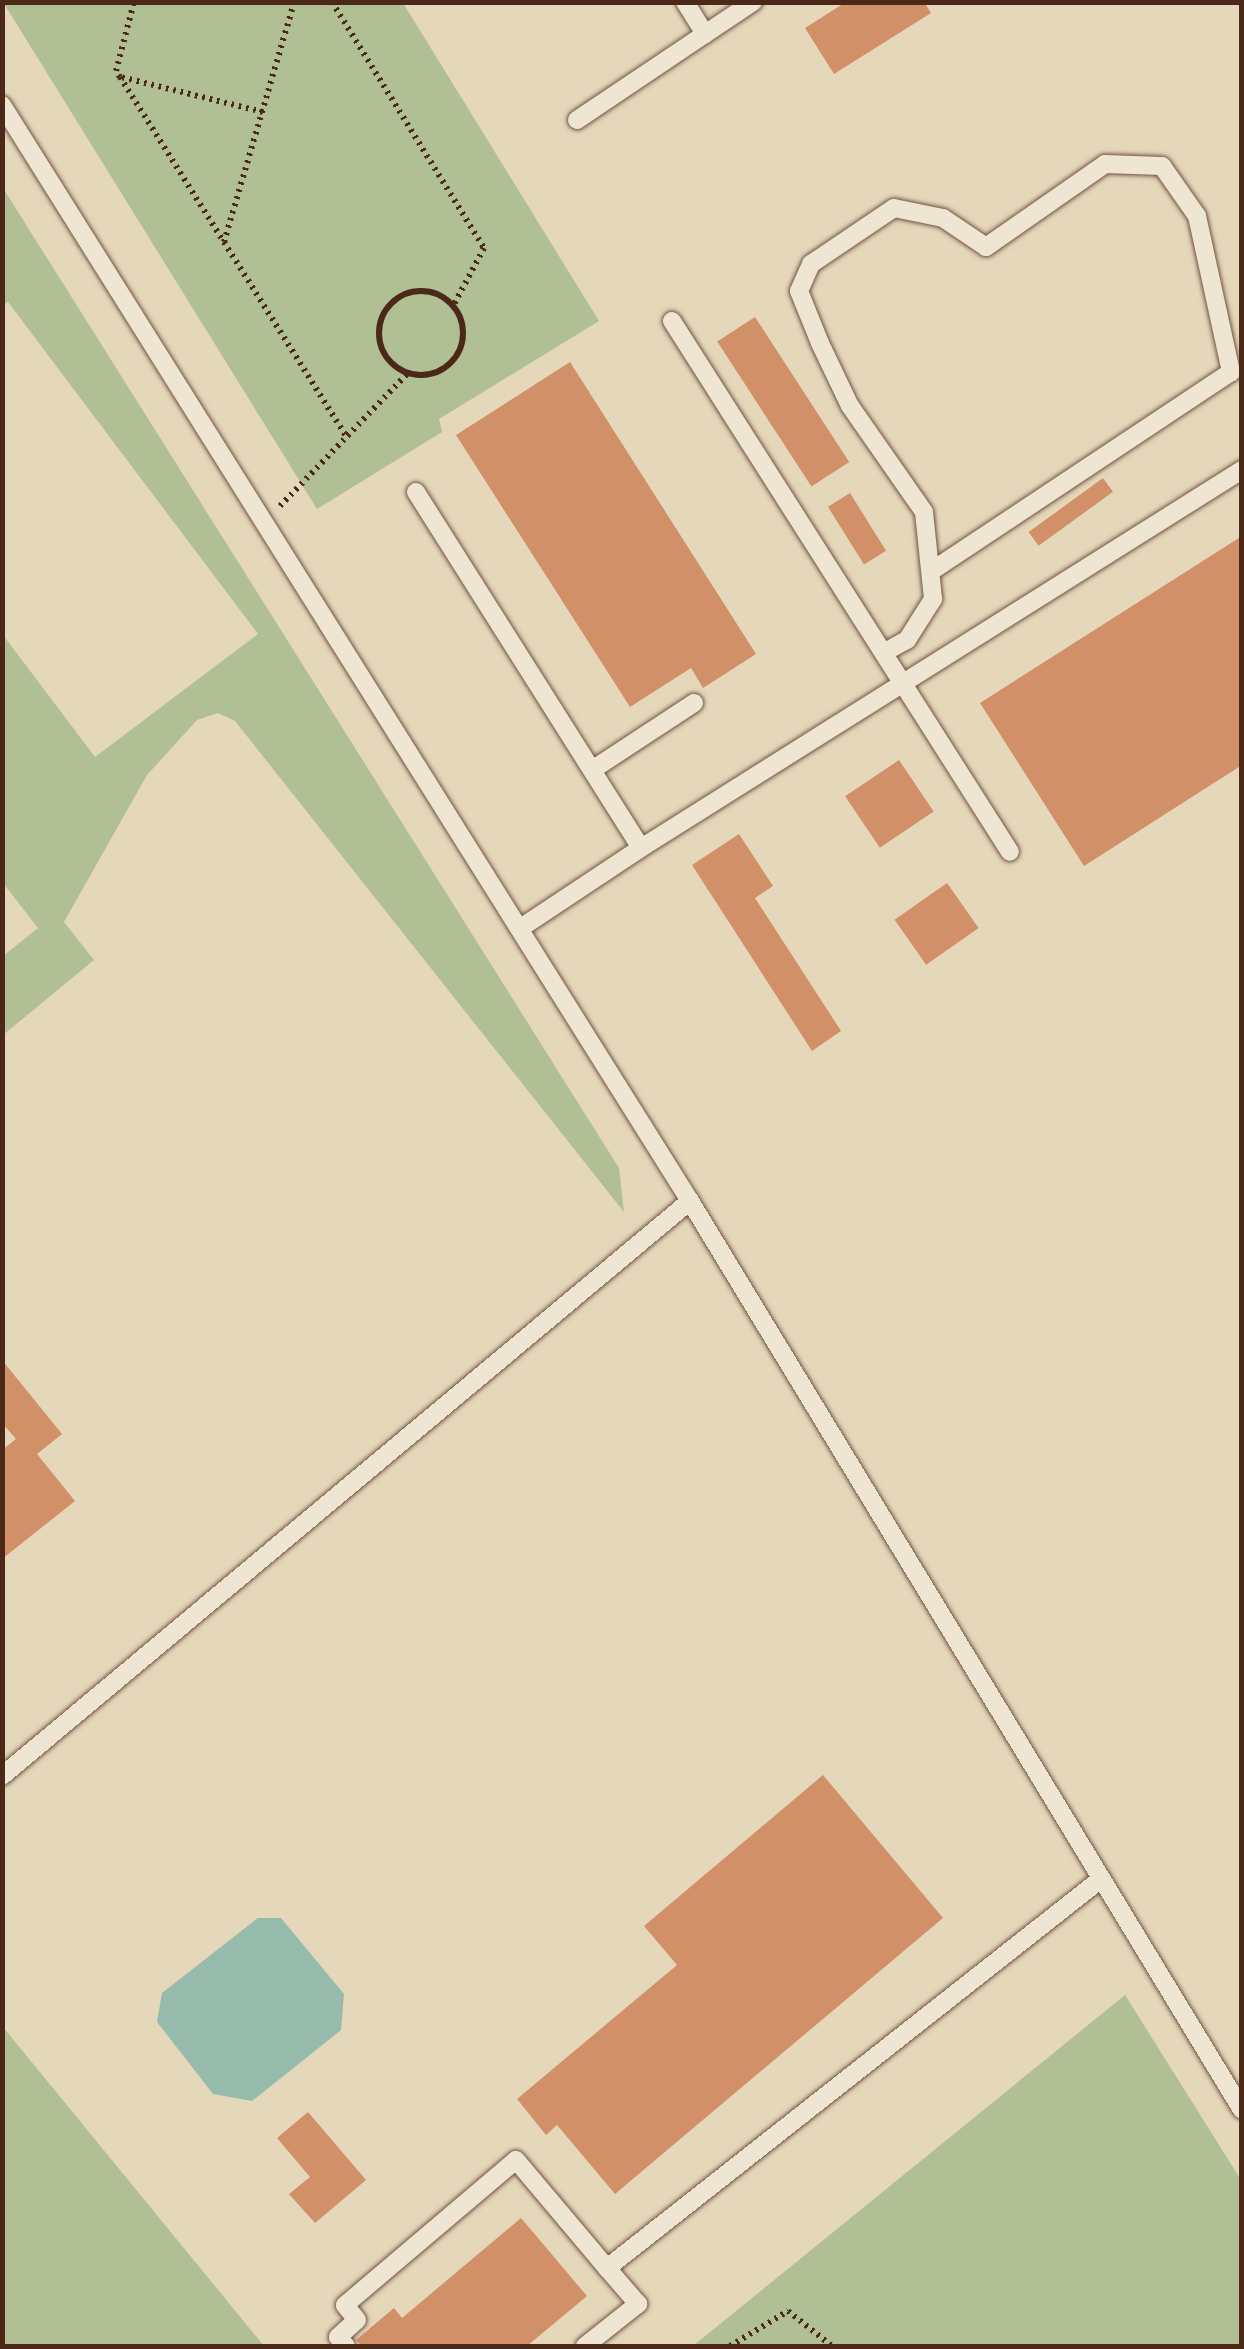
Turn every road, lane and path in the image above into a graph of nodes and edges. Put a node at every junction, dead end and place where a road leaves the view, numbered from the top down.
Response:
1 (134, 2) edge
2 (294, 2) edge
3 (332, 2) edge
4 (685, 2) edge
5 (753, 2) edge
6 (706, 34) junction
7 (120, 77) junction
8 (2, 105) edge
9 (263, 112) junction
10 (577, 120) dead end
11 (224, 243) junction
12 (453, 306) junction
13 (672, 320) dead end
14 (408, 373) junction
15 (346, 436) junction
16 (1242, 470) edge
17 (416, 492) dead end
18 (264, 522) junction
19 (934, 569) junction
20 (885, 652) junction
21 (906, 684) junction
22 (694, 703) dead end
23 (592, 770) junction
24 (641, 848) junction
25 (1010, 852) dead end
26 (519, 930) junction
27 (690, 1201) junction
28 (2, 1776) edge
29 (1101, 1879) junction
30 (1242, 2110) edge
31 (608, 2268) junction
32 (346, 2346) edge
33 (586, 2346) edge
34 (730, 2346) edge
35 (832, 2346) edge

1 - 7 path
2 - 9 path
3 - 12 path
4 - 6 lane
5 - 6 lane
6 - 10 lane
7 - 9 path
7 - 11 path
8 - 18 lane
9 - 11 path
11 - 15 path
12 - 14 path
12 - 14 path
13 - 20 lane
14 - 15 path
15 - 18 path
16 - 21 lane
17 - 23 lane
18 - 26 lane
19 - 19 lane
19 - 20 lane
20 - 21 lane
21 - 24 lane
21 - 25 lane
22 - 23 lane
23 - 24 lane
24 - 26 lane
26 - 27 lane
27 - 28 lane
27 - 29 lane
29 - 30 lane
29 - 31 lane
31 - 32 lane
31 - 33 lane
34 - 35 path

